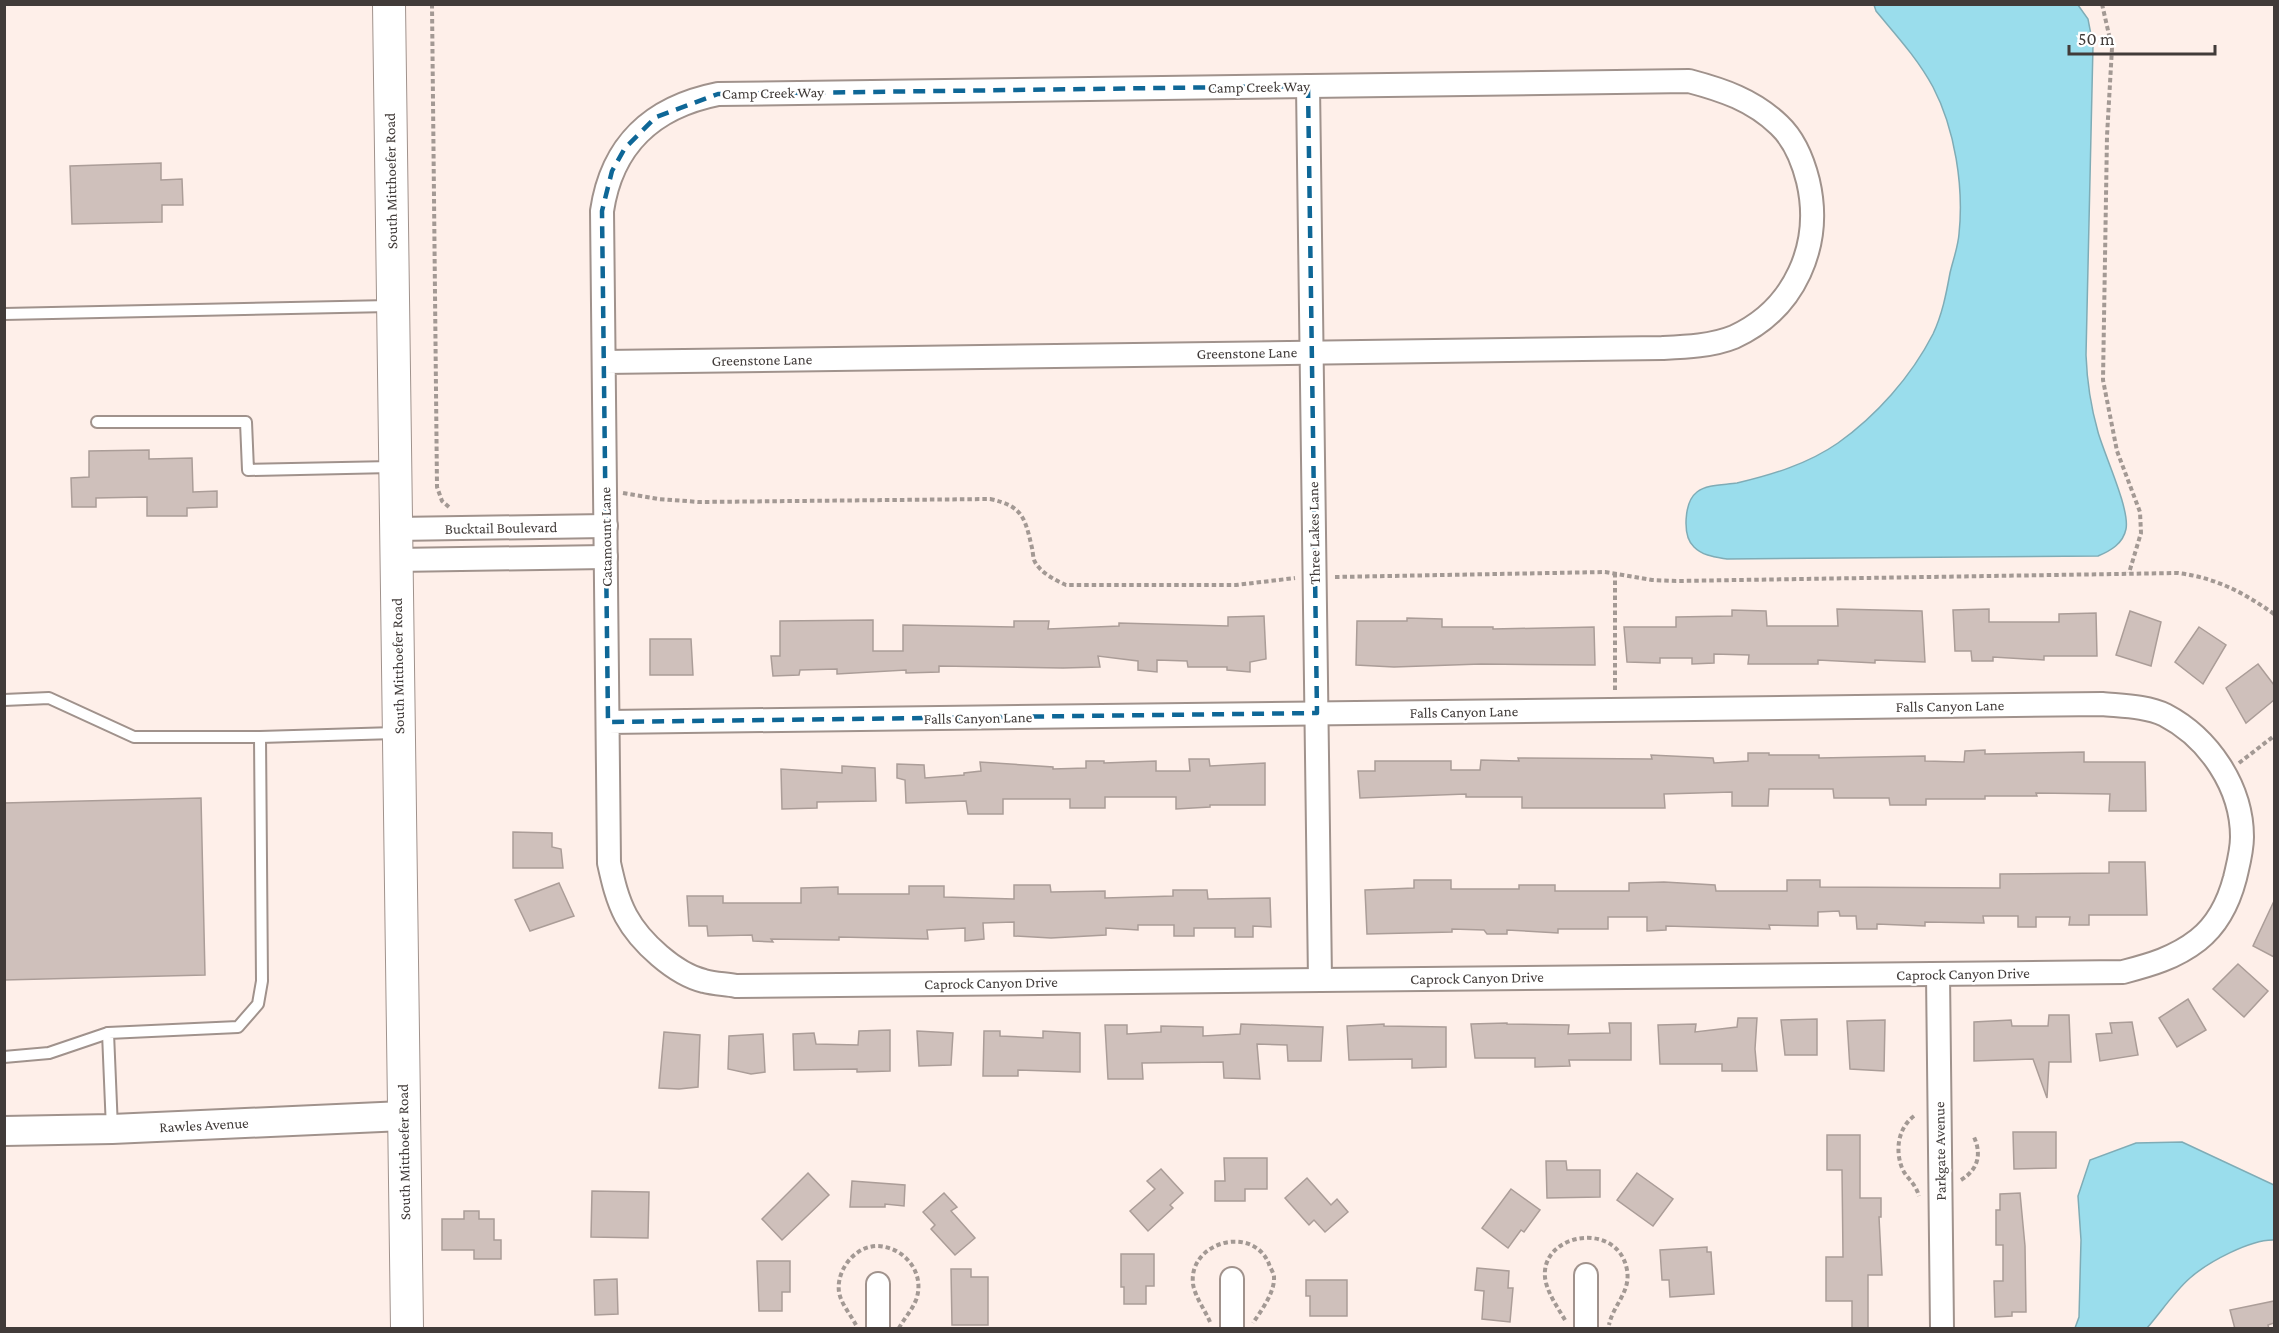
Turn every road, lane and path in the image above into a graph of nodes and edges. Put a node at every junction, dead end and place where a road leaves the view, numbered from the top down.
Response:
1 (389, 4) edge
2 (432, 4) edge
3 (2102, 4) edge
4 (1308, 86) junction
5 (640, 130) joint
6 (1813, 213) joint
7 (393, 306) junction
8 (4, 314) edge
9 (1311, 353) junction
10 (604, 362) junction
11 (97, 422) dead end
12 (395, 467) junction
13 (606, 491) junction
14 (452, 509) dead end
15 (606, 526) junction
16 (396, 529) junction
17 (606, 557) junction
18 (396, 560) junction
19 (1615, 573) junction
20 (2129, 573) junction
21 (1315, 577) junction
22 (2274, 614) edge
23 (4, 700) edge
24 (1615, 710) junction
25 (1317, 713) junction
26 (608, 722) junction
27 (399, 733) junction
28 (2274, 736) edge
29 (260, 737) junction
30 (2224, 775) junction
31 (2242, 839) joint
32 (647, 944) joint
33 (1938, 974) junction
34 (1320, 980) junction
35 (108, 1033) junction
36 (4, 1057) edge
37 (403, 1116) junction
38 (1914, 1116) dead end
39 (112, 1129) junction
40 (4, 1131) edge
41 (1973, 1135) dead end
42 (1959, 1184) dead end
43 (1919, 1206) dead end
44 (1586, 1275) dead end
45 (1232, 1280) dead end
46 (878, 1284) dead end
47 (406, 1329) edge
48 (878, 1329) edge
49 (1232, 1329) edge
50 (1586, 1329) edge
51 (1942, 1329) edge

1 - 7 main road, South Mitthoefer Road
2 - 14 path
3 - 20 path
4 - 5 street, Camp Creek Way
4 - 6 street, Camp Creek Way
4 - 9 street, Three Lakes Lane
5 - 10 street, Catamount Lane
6 - 9 street, Greenstone Lane
7 - 8 lane
7 - 12 main road, South Mitthoefer Road
9 - 10 street, Greenstone Lane
9 - 21 street, Three Lakes Lane
10 - 13 street, Catamount Lane
11 - 12 lane
12 - 16 main road, South Mitthoefer Road
13 - 15 street, Catamount Lane
13 - 21 path
15 - 16 street, Bucktail Boulevard
15 - 17 street, Catamount Lane
16 - 18 main road, South Mitthoefer Road
17 - 18 street, Bucktail Boulevard
17 - 26 street, Catamount Lane
18 - 27 main road, South Mitthoefer Road
19 - 20 path
19 - 21 path
19 - 24 path
20 - 22 path
21 - 25 street, Three Lakes Lane
23 - 29 lane
24 - 25 street, Falls Canyon Lane
24 - 30 street, Falls Canyon Lane
25 - 26 street, Falls Canyon Lane
25 - 34 street, Three Lakes Lane
26 - 32 street, Catamount Lane
27 - 29 lane
27 - 37 main road, South Mitthoefer Road
28 - 30 path
29 - 35 lane
30 - 31 street, Falls Canyon Lane
31 - 33 street, Caprock Canyon Drive
32 - 34 street, Caprock Canyon Drive
33 - 34 street, Caprock Canyon Drive
33 - 51 street, Parkgate Avenue
35 - 36 lane
35 - 39 lane
37 - 39 street, Rawles Avenue
37 - 47 main road, South Mitthoefer Road
38 - 43 path
39 - 40 street, Rawles Avenue
41 - 42 path
44 - 50 street
45 - 49 street
46 - 48 street

